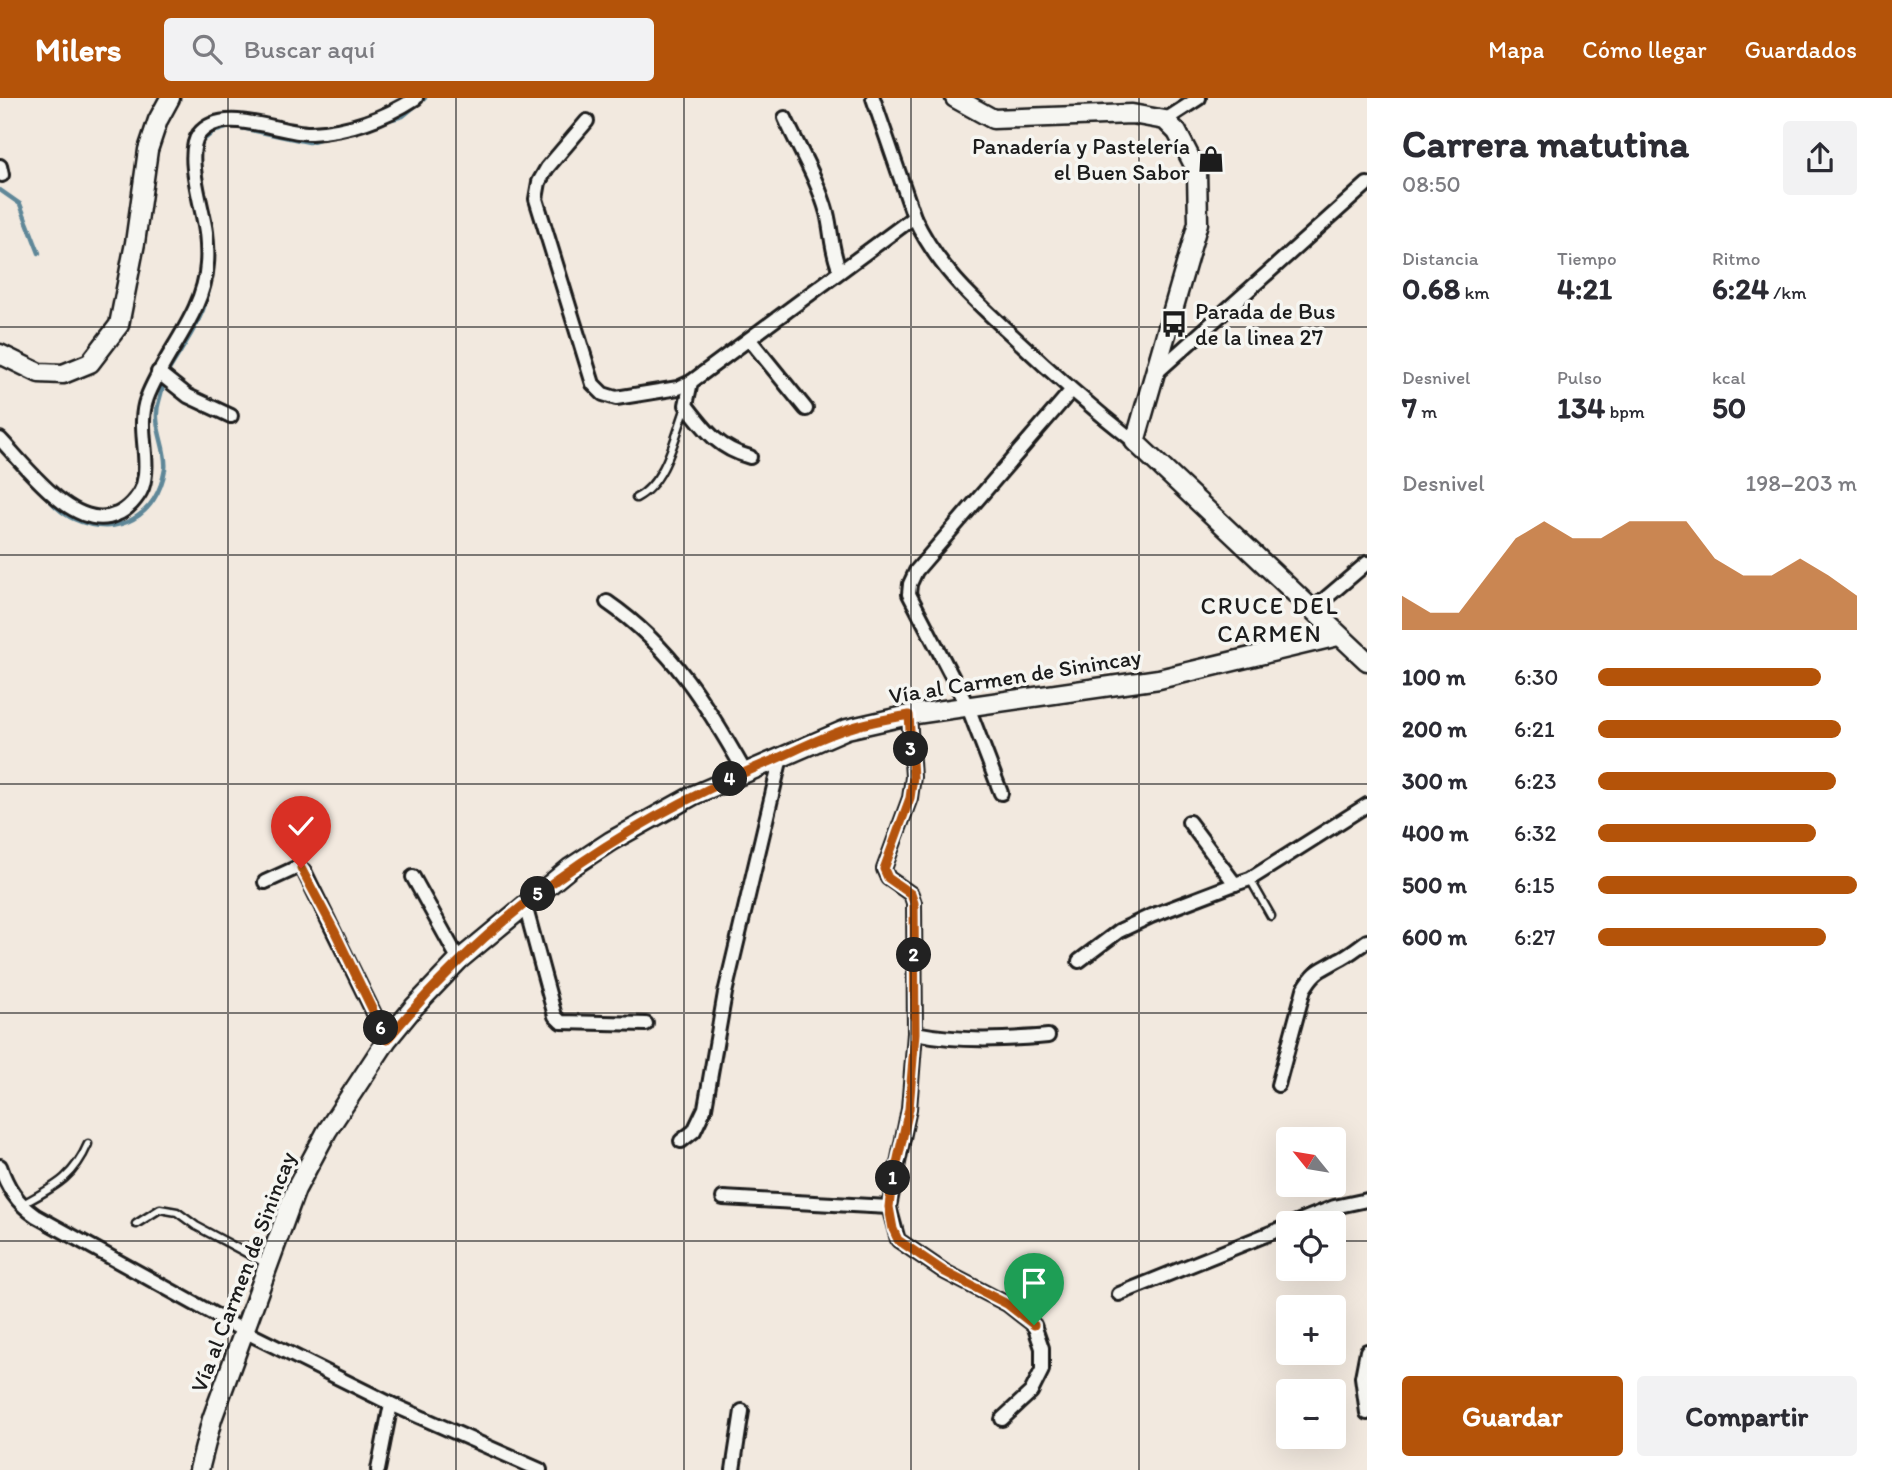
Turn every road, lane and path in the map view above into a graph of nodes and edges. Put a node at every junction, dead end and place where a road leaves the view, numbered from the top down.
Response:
1 (170, 98) edge
2 (416, 98) edge
3 (873, 98) edge
4 (956, 98) edge
5 (1199, 98) edge
6 (785, 118) dead end
7 (1165, 120) junction
8 (587, 121) dead end
9 (1367, 184) edge
10 (914, 217) junction
11 (840, 271) junction
12 (750, 340) junction
13 (0, 354) edge
14 (158, 372) junction
15 (1152, 376) junction
16 (691, 382) junction
17 (1071, 391) junction
18 (686, 405) junction
19 (806, 408) dead end
20 (231, 416) dead end
21 (0, 439) edge
22 (1135, 442) junction
23 (751, 457) dead end
24 (636, 498) dead end
25 (1367, 563) edge
26 (607, 602) dead end
27 (1312, 609) junction
28 (1338, 636) junction
29 (1367, 661) edge
30 (968, 707) junction
31 (909, 715) junction
32 (781, 757) junction
33 (745, 772) junction
34 (1001, 793) dead end
35 (1367, 805) edge
36 (1189, 822) dead end
37 (413, 877) dead end
38 (1250, 879) junction
39 (265, 882) dead end
40 (1235, 884) junction
41 (525, 905) junction
42 (1271, 916) dead end
43 (1367, 941) edge
44 (458, 960) junction
45 (1079, 961) dead end
46 (646, 1024) dead end
47 (915, 1033) junction
48 (1048, 1036) dead end
49 (387, 1040) junction
50 (1278, 1085) dead end
51 (681, 1141) dead end
52 (88, 1144) dead end
53 (0, 1166) edge
54 (723, 1198) dead end
55 (1367, 1200) edge
56 (21, 1205) junction
57 (889, 1207) junction
58 (1324, 1211) edge
59 (136, 1224) dead end
60 (1276, 1231) edge
61 (268, 1265) junction
62 (1119, 1294) dead end
63 (244, 1331) junction
64 (1367, 1351) edge
65 (391, 1404) junction
66 (742, 1411) dead end
67 (1367, 1413) edge
68 (1002, 1419) dead end
69 (199, 1470) edge
70 (378, 1470) edge
71 (540, 1470) edge
72 (733, 1470) edge

1 - 13 street
2 - 14 street
3 - 10 street
4 - 7 street
5 - 7 street
6 - 11 street
7 - 15 street
8 - 16 street
9 - 15 street
10 - 11 street
10 - 17 street
11 - 12 street
12 - 16 street
12 - 19 street
14 - 20 street
14 - 21 street
15 - 22 street
16 - 18 street
17 - 22 street
17 - 30 street
18 - 23 street
18 - 24 lane
22 - 27 street
25 - 27 street
26 - 33 street
27 - 28 street
28 - 29 street
28 - 30 street, Vía al Carmen de Sinincay
30 - 31 street, Vía al Carmen de Sinincay
30 - 34 street
31 - 32 street, Vía al Carmen de Sinincay
31 - 47 street
32 - 33 street, Vía al Carmen de Sinincay
32 - 51 street
33 - 41 street, Vía al Carmen de Sinincay
35 - 38 street
36 - 40 street
37 - 44 street
38 - 40 street
38 - 42 lane
39 - 49 street
40 - 45 street
41 - 44 street, Vía al Carmen de Sinincay
41 - 46 street
43 - 50 street
44 - 49 street, Vía al Carmen de Sinincay
47 - 48 street
47 - 57 street
49 - 61 street, Vía al Carmen de Sinincay
52 - 56 lane
53 - 56 street
54 - 57 street
55 - 58 street
56 - 63 street
57 - 68 street
59 - 61 lane
60 - 62 street
61 - 63 street, Vía al Carmen de Sinincay
63 - 65 street
63 - 69 street, Vía al Carmen de Sinincay
64 - 67 street
65 - 70 street
65 - 71 street
66 - 72 street

